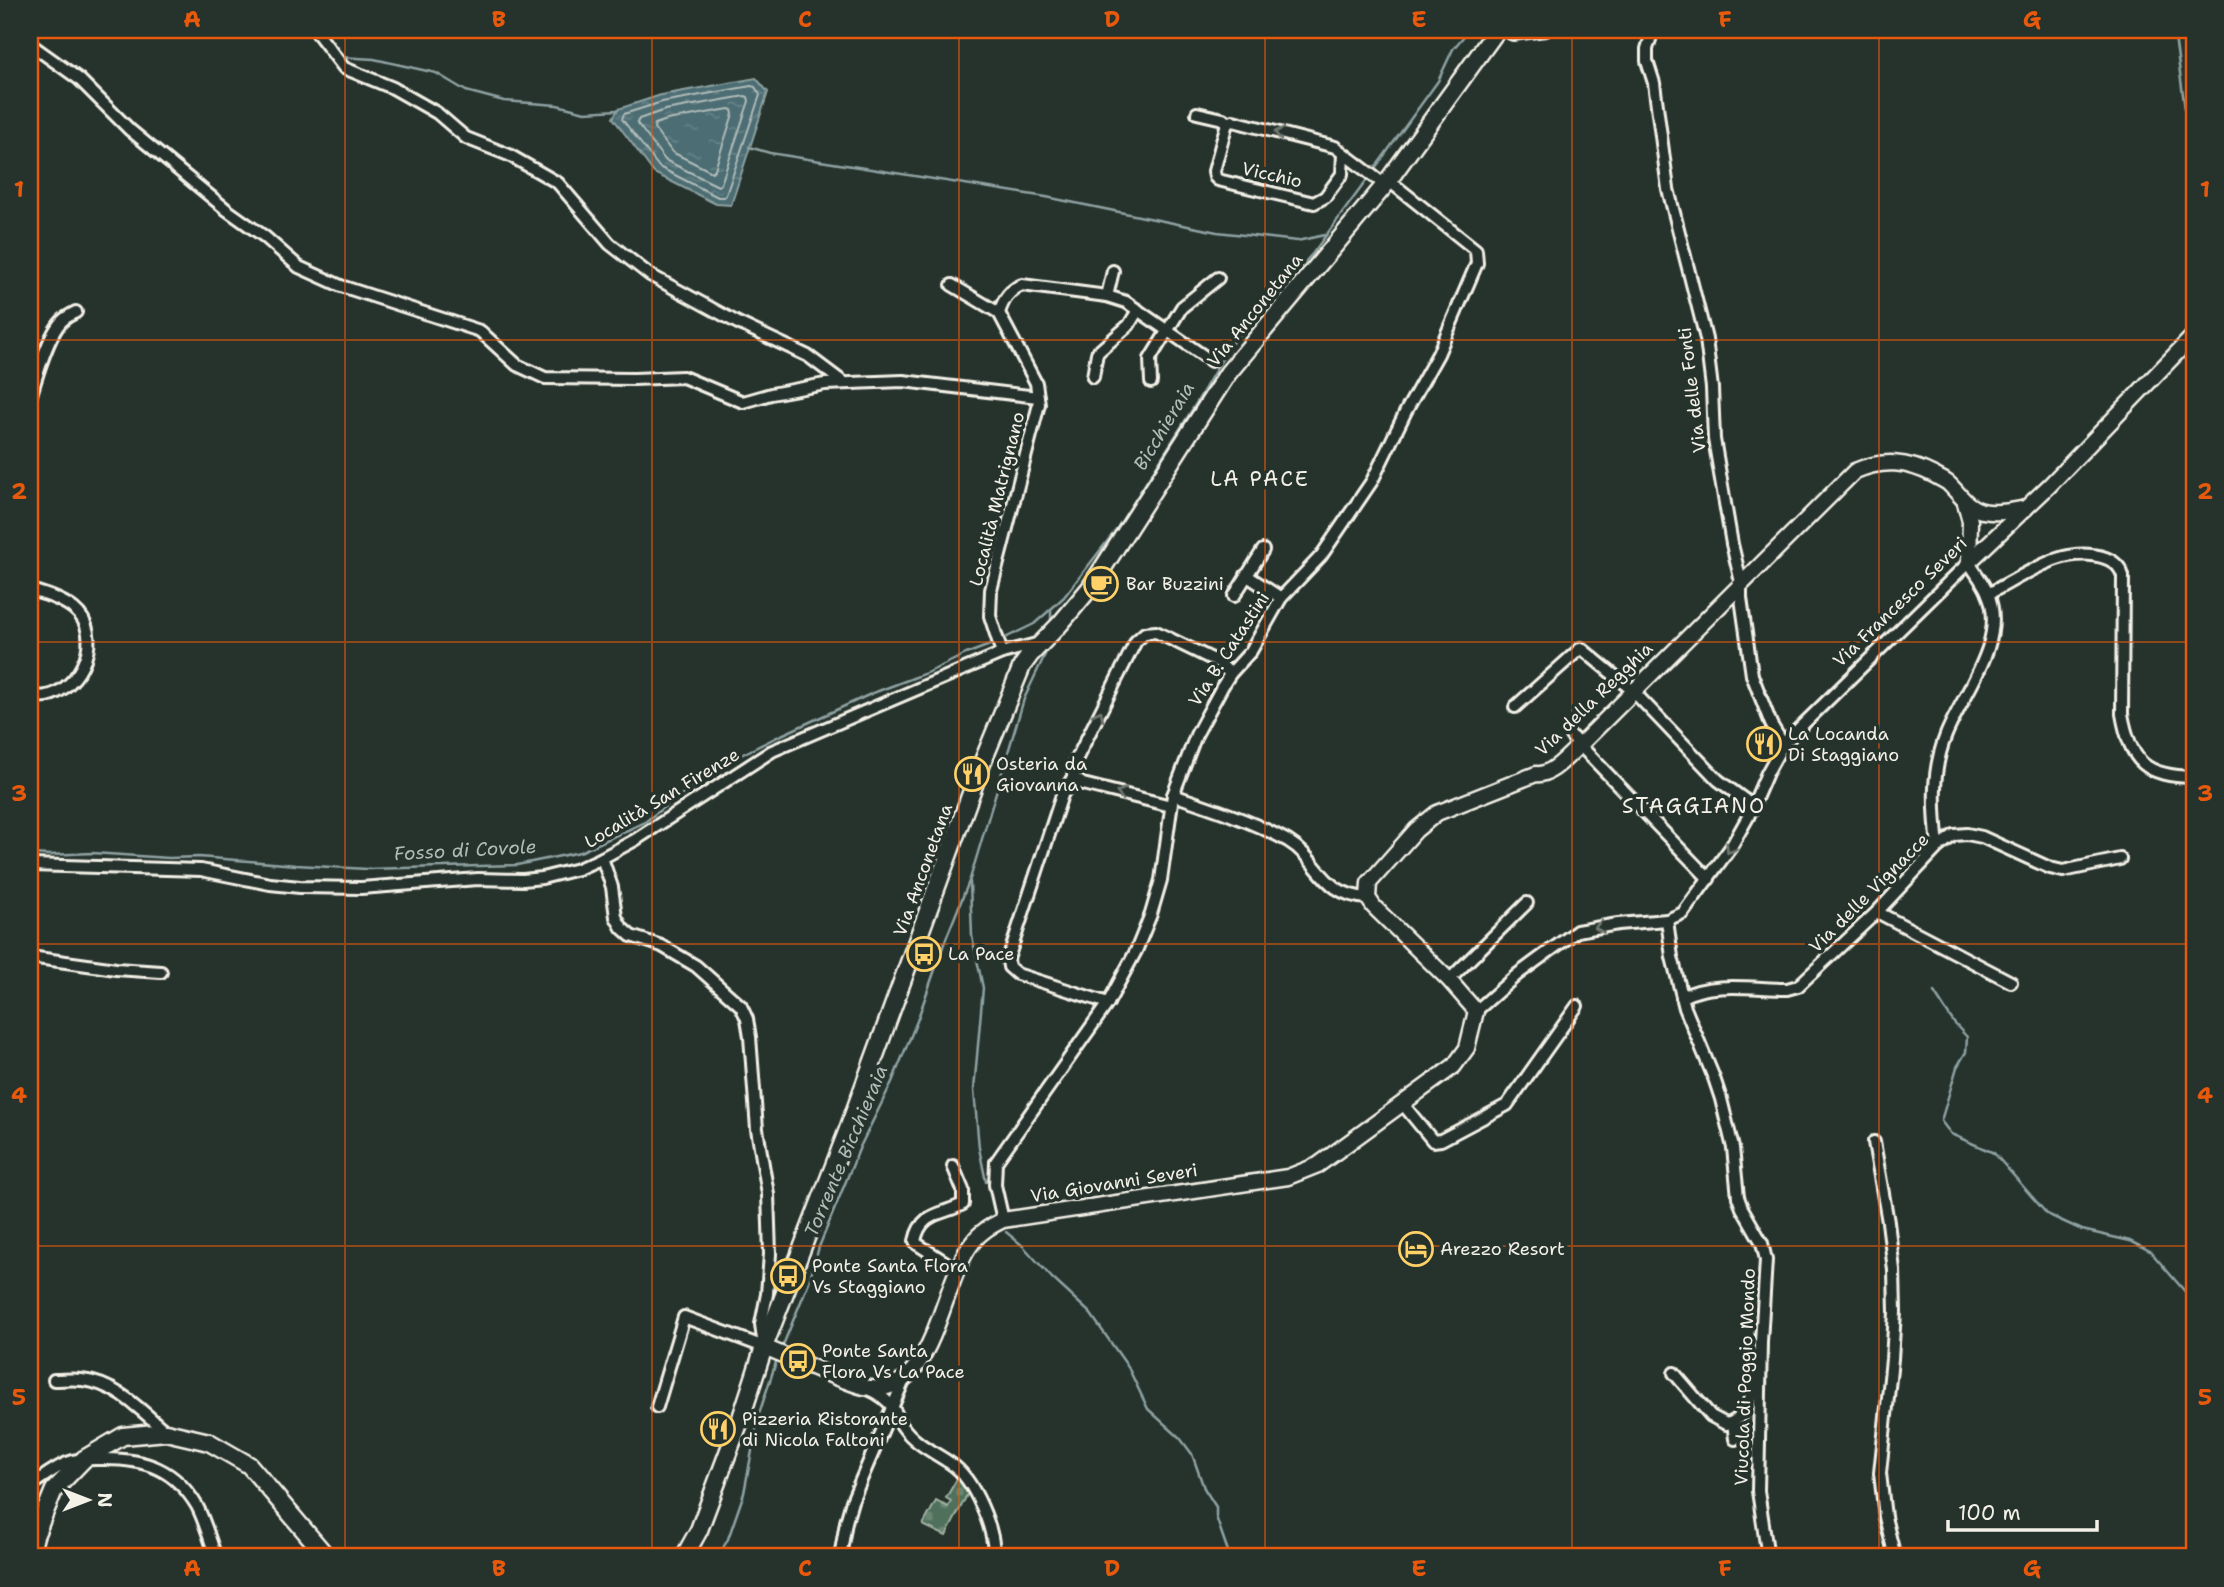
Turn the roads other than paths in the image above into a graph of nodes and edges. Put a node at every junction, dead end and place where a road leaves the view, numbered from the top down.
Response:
1 (315, 30) edge
2 (1497, 30) edge
3 (1504, 30) edge
4 (1546, 30) edge
5 (1653, 30) edge
6 (30, 44) edge
7 (1197, 113) dead end
8 (1227, 123) junction
9 (1343, 154) junction
10 (1384, 182) junction
11 (1113, 271) dead end
12 (1218, 278) dead end
13 (952, 285) dead end
14 (1107, 296) junction
15 (1138, 310) junction
16 (76, 312) dead end
17 (999, 313) junction
18 (1168, 331) junction
19 (2194, 335) edge
20 (1211, 360) dead end
21 (1093, 377) dead end
22 (1151, 382) dead end
23 (844, 383) junction
24 (1038, 397) junction
25 (30, 398) edge
26 (2026, 508) junction
27 (1976, 516) junction
28 (1996, 537) junction
29 (1263, 550) dead end
30 (1969, 562) junction
31 (1247, 575) junction
32 (1741, 582) junction
33 (34, 591) dead end
34 (1988, 593) junction
35 (1234, 596) dead end
36 (1282, 598) junction
37 (1040, 643) junction
38 (1001, 650) junction
39 (1230, 674) junction
40 (1633, 691) junction
41 (30, 696) edge
42 (1516, 707) dead end
43 (1576, 741) junction
44 (1783, 744) junction
45 (1073, 777) junction
46 (2194, 777) edge
47 (1172, 800) junction
48 (1753, 806) junction
49 (1938, 847) junction
50 (602, 858) junction
51 (2120, 859) dead end
52 (30, 865) edge
53 (1709, 879) junction
54 (1368, 898) junction
55 (1527, 903) dead end
56 (1877, 912) junction
57 (1667, 920) junction
58 (30, 957) edge
59 (161, 972) dead end
60 (1449, 980) junction
61 (2011, 982) dead end
62 (1682, 997) junction
63 (1108, 1003) junction
64 (1577, 1006) dead end
65 (1476, 1011) junction
66 (1402, 1103) junction
67 (1874, 1142) dead end
68 (953, 1166) dead end
69 (1003, 1220) junction
70 (956, 1269) junction
71 (774, 1351) junction
72 (1761, 1351) junction
73 (1674, 1373) dead end
74 (54, 1380) dead end
75 (904, 1380) junction
76 (864, 1387) junction
77 (892, 1406) junction
78 (657, 1407) dead end
79 (1733, 1422) junction
80 (166, 1432) junction
81 (1735, 1439) dead end
82 (84, 1459) junction
83 (30, 1486) edge
84 (30, 1557) edge
85 (216, 1557) edge
86 (327, 1557) edge
87 (684, 1557) edge
88 (840, 1557) edge
89 (994, 1557) edge
90 (1768, 1557) edge
91 (1895, 1557) edge

1 - 23 street
2 - 10 main road, Via Anconetana
3 - 4 street
5 - 32 street, Via delle Fonti
6 - 23 street
7 - 8 street
9 -> 8 street
8 - 9 street, Vicchio
9 - 10 street
10 - 36 street, Via B. Catastini
10 - 37 main road, Via Anconetana
11 - 14 street
12 - 18 street
13 - 17 street
14 - 15 street
14 - 17 street
15 - 18 street
15 - 21 street
16 - 25 street
17 - 24 street, Località Matrignano
18 - 20 street
18 - 22 street
19 - 26 street, Via Francesco Severi
23 - 24 street
24 - 38 street, Località Matrignano
26 - 27 street, Via della Regghia
26 - 28 street, Via Francesco Severi
27 - 28 street, Via della Regghia
27 - 30 street
27 - 32 street, Via della Regghia
28 - 30 street, Via Francesco Severi
29 - 31 street
30 - 34 street
30 - 44 street, Via Francesco Severi
31 - 35 street
31 - 36 street
32 - 40 street, Via della Regghia
32 - 44 street, Via delle Fonti
33 - 41 street
34 - 46 street
34 - 49 street
36 - 39 street, Via B. Catastini
37 - 38 street, Località San Firenze
37 - 71 main road, Via Anconetana
38 - 50 street, Località San Firenze
45 -> 39 street
39 - 47 street, Via B. Catastini
40 - 42 street
40 - 43 street, Via della Regghia
40 - 48 street
43 - 53 street
43 - 54 street, Via della Regghia
44 - 48 street, Via Francesco Severi
47 -> 45 street
45 - 63 street
47 - 54 street
47 - 63 street, Via B. Catastini
48 -> 53 street, Via Francesco Severi
49 - 51 street, Via delle Vignacce
49 - 56 street, Via delle Vignacce
50 - 52 street, Località San Firenze
50 - 71 street
53 - 57 street, Via Francesco Severi
54 - 60 street
55 - 60 street
56 - 61 street
56 - 62 street, Via delle Vignacce
57 - 62 street, Viucola di Poggio Mondo
57 -> 65 street
58 - 59 street
60 - 65 street
62 - 72 street, Viucola di Poggio Mondo
63 - 69 street, Via B. Catastini
64 - 66 street
65 - 66 street, Via Giovanni Severi
66 - 69 street, Via Giovanni Severi
67 - 91 street
68 - 70 street
69 - 70 street, Via Giovanni Severi
70 - 75 street, Via Giovanni Severi
71 - 76 street
71 - 78 street
71 - 87 main road, Via Anconetana
72 - 79 street
72 - 90 street, Viucola di Poggio Mondo
73 - 79 street
74 - 80 street
75 - 76 street
75 - 77 street
76 - 77 street
77 - 88 street
77 - 89 street
79 - 81 street
80 - 82 main road
80 - 86 main road
82 - 83 street
82 - 84 main road
82 - 85 street

